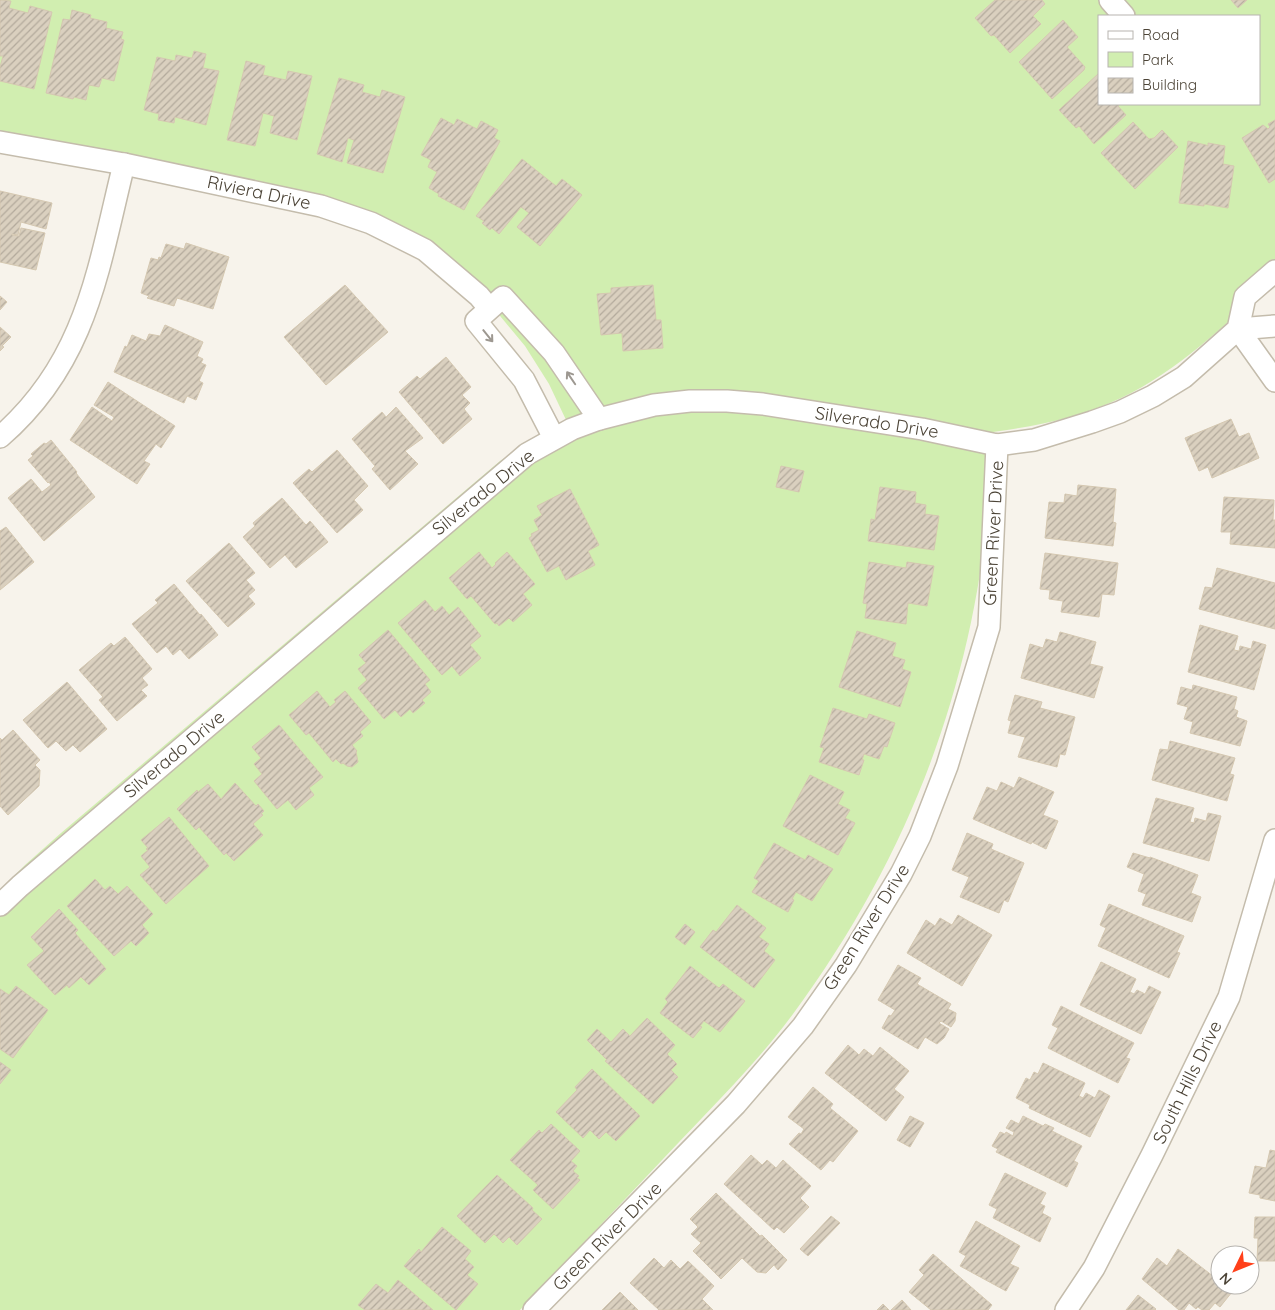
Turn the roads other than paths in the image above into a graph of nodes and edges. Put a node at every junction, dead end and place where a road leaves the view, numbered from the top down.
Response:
1 (1110, 0) edge
2 (1123, 15) edge
3 (0, 142) edge
4 (124, 164) junction
5 (1275, 271) edge
6 (489, 308) junction
7 (1275, 326) edge
8 (1238, 329) junction
9 (1275, 381) edge
10 (599, 419) junction
11 (0, 437) edge
12 (554, 438) junction
13 (997, 445) junction
14 (1275, 840) edge
15 (0, 904) edge
16 (534, 1310) edge
17 (1066, 1310) edge

1 - 2 street
3 - 4 street, Riviera Drive
4 - 6 street, Riviera Drive
4 - 11 street
5 - 8 street
10 -> 6 street
6 -> 12 street
7 - 8 street
8 - 9 street
8 - 13 street, Silverado Drive
10 - 12 street, Silverado Drive
10 - 13 street, Silverado Drive
12 - 15 street, Silverado Drive
13 - 16 street, Green River Drive
14 - 17 street, South Hills Drive

